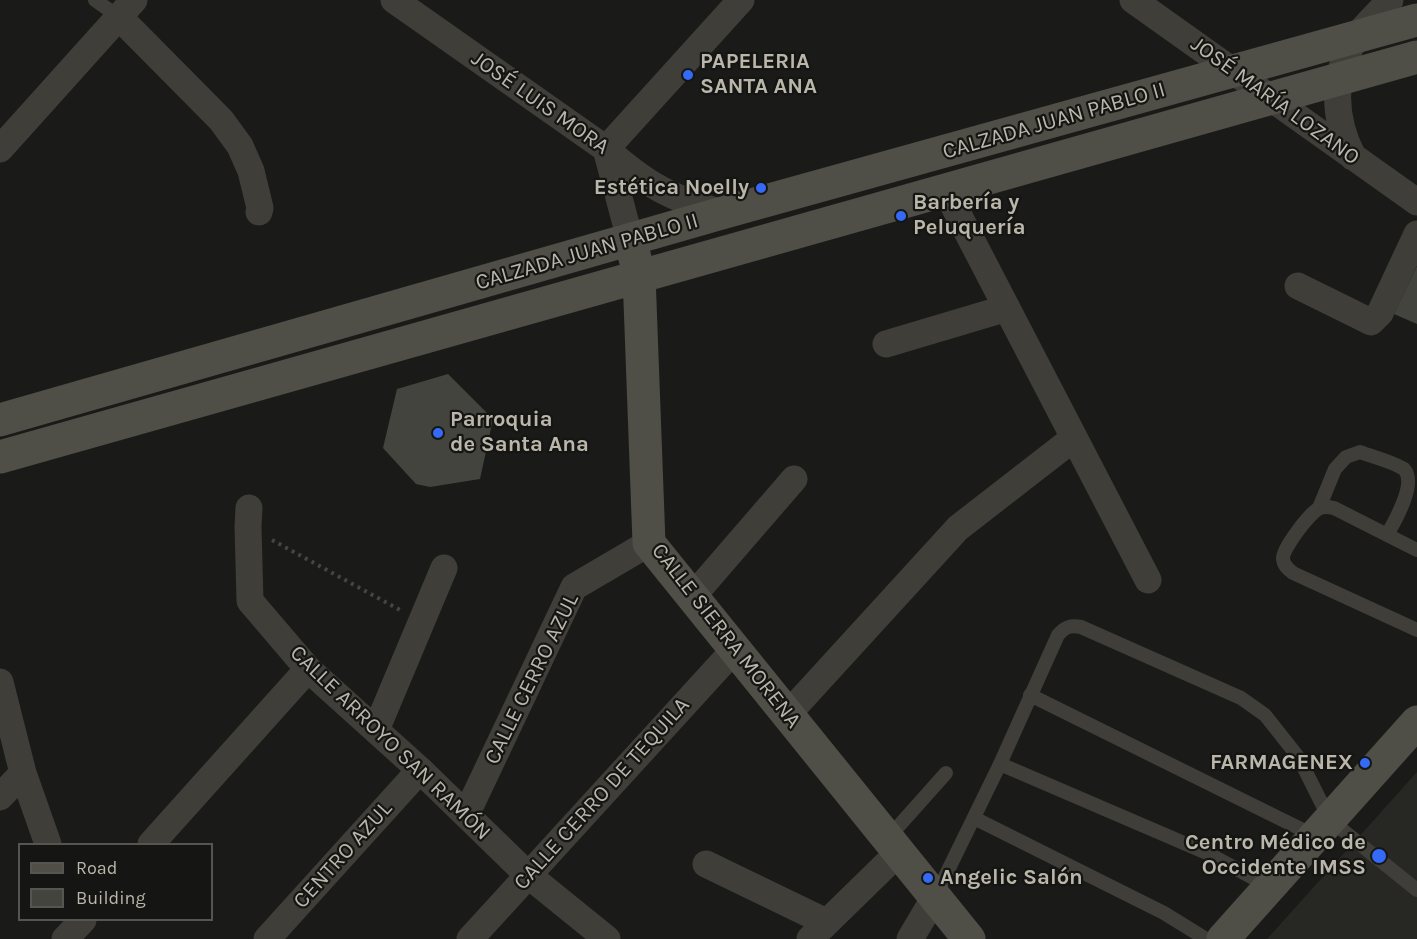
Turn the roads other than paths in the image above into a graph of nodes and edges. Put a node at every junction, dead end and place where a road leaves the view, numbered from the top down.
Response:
1 (95, 0) edge
2 (394, 0) edge
3 (741, 0) edge
4 (1133, 0) edge
5 (1390, 0) edge
6 (126, 9) edge
7 (1417, 20) edge
8 (1357, 38) junction
9 (1417, 57) edge
10 (1233, 71) junction
11 (1338, 79) junction
12 (1271, 98) junction
13 (0, 149) edge
14 (606, 149) junction
15 (1353, 158) junction
16 (945, 189) junction
17 (1417, 202) edge
18 (259, 212) dead end
19 (722, 213) junction
20 (1417, 234) edge
21 (630, 239) junction
22 (639, 275) junction
23 (1298, 286) dead end
24 (1007, 308) junction
25 (289, 338) junction
26 (886, 344) dead end
27 (283, 376) junction
28 (0, 420) edge
29 (1074, 438) junction
30 (0, 457) edge
31 (794, 479) dead end
32 (1319, 508) junction
33 (248, 517) road end
34 (1387, 535) junction
35 (649, 543) junction
36 (1417, 550) edge
37 (444, 568) dead end
38 (1148, 580) dead end
39 (692, 597) junction
40 (1417, 630) edge
41 (735, 649) junction
42 (308, 669) junction
43 (0, 682) edge
44 (1030, 695) junction
45 (788, 714) junction
46 (1417, 722) edge
47 (376, 730) junction
48 (8, 745) edge
49 (1000, 764) junction
50 (420, 770) junction
51 (23, 773) junction
52 (946, 773) dead end
53 (0, 797) edge
54 (466, 815) junction
55 (974, 818) junction
56 (1322, 828) junction
57 (48, 843) edge
58 (151, 843) edge
59 (893, 845) junction
60 (706, 864) dead end
61 (528, 875) junction
62 (1270, 887) junction
63 (1417, 890) edge
64 (935, 897) junction
65 (818, 931) edge
66 (267, 939) edge
67 (470, 939) edge
68 (607, 939) edge
69 (910, 939) edge
70 (969, 939) edge
71 (1206, 939) edge
72 (1223, 939) edge

1 - 6 lane
2 - 14 street, JOSÉ LUIS MORA
3 - 14 street
4 - 10 street, JOSÉ MARÍA LOZANO
5 - 8 street
6 - 13 street
6 - 18 street
7 - 8 main road, CALZADA JUAN PABLO II
8 - 10 main road, CALZADA JUAN PABLO II
8 - 11 street
9 - 11 main road, CALZADA JUAN PABLO II
10 - 12 street, JOSÉ MARÍA LOZANO
10 - 19 main road, CALZADA JUAN PABLO II
11 - 12 main road, CALZADA JUAN PABLO II
11 - 15 street
12 - 15 street, JOSÉ MARÍA LOZANO
12 - 16 main road, CALZADA JUAN PABLO II
14 - 19 street, JOSÉ LUIS MORA
14 - 21 street
15 - 17 street, JOSÉ MARÍA LOZANO
16 - 22 main road, CALZADA JUAN PABLO II
16 - 24 street
19 - 21 main road, CALZADA JUAN PABLO II
20 - 23 street
21 - 22 main road, CALLE SIERRA MORENA
21 - 25 main road, CALZADA JUAN PABLO II
22 - 27 main road, CALZADA JUAN PABLO II
22 - 35 main road, CALLE SIERRA MORENA
24 - 26 street
24 - 29 street
25 - 27 main road
25 - 28 main road, CALZADA JUAN PABLO II
27 - 30 main road, CALZADA JUAN PABLO II
29 - 38 street
29 - 45 street
31 - 39 street
32 - 34 lane
32 - 34 lane
32 - 40 lane
33 - 42 street, CALLE ARROYO SAN RAMÓN
34 - 36 lane
35 - 39 main road, CALLE SIERRA MORENA
35 - 54 street, CALLE CERRO AZUL
37 - 47 street
39 - 41 main road, CALLE SIERRA MORENA
41 - 45 main road, CALLE SIERRA MORENA
41 - 61 street, CALLE CERRO DE TEQUILA
42 - 47 street, CALLE ARROYO SAN RAMÓN
42 - 58 street
43 - 48 street
44 - 49 lane
44 - 56 lane
44 - 56 lane
45 - 59 main road, CALLE SIERRA MORENA
46 - 56 main road
47 - 50 street, CALLE ARROYO SAN RAMÓN
48 - 51 street
49 - 55 lane
49 - 62 lane
50 - 54 street, CALLE ARROYO SAN RAMÓN
50 - 66 street, CENTRO AZUL
51 - 53 street
51 - 57 street
52 - 59 lane
54 - 61 street, CALLE ARROYO SAN RAMÓN
55 - 64 lane
55 - 71 lane
56 - 62 main road
56 - 63 lane
59 - 64 main road, CALLE SIERRA MORENA
59 - 65 street
60 - 65 street
61 - 67 street, CALLE CERRO DE TEQUILA
61 - 68 street, CALLE ARROYO SAN RAMÓN
62 - 72 main road
64 - 69 street
64 - 70 main road, CALLE SIERRA MORENA

